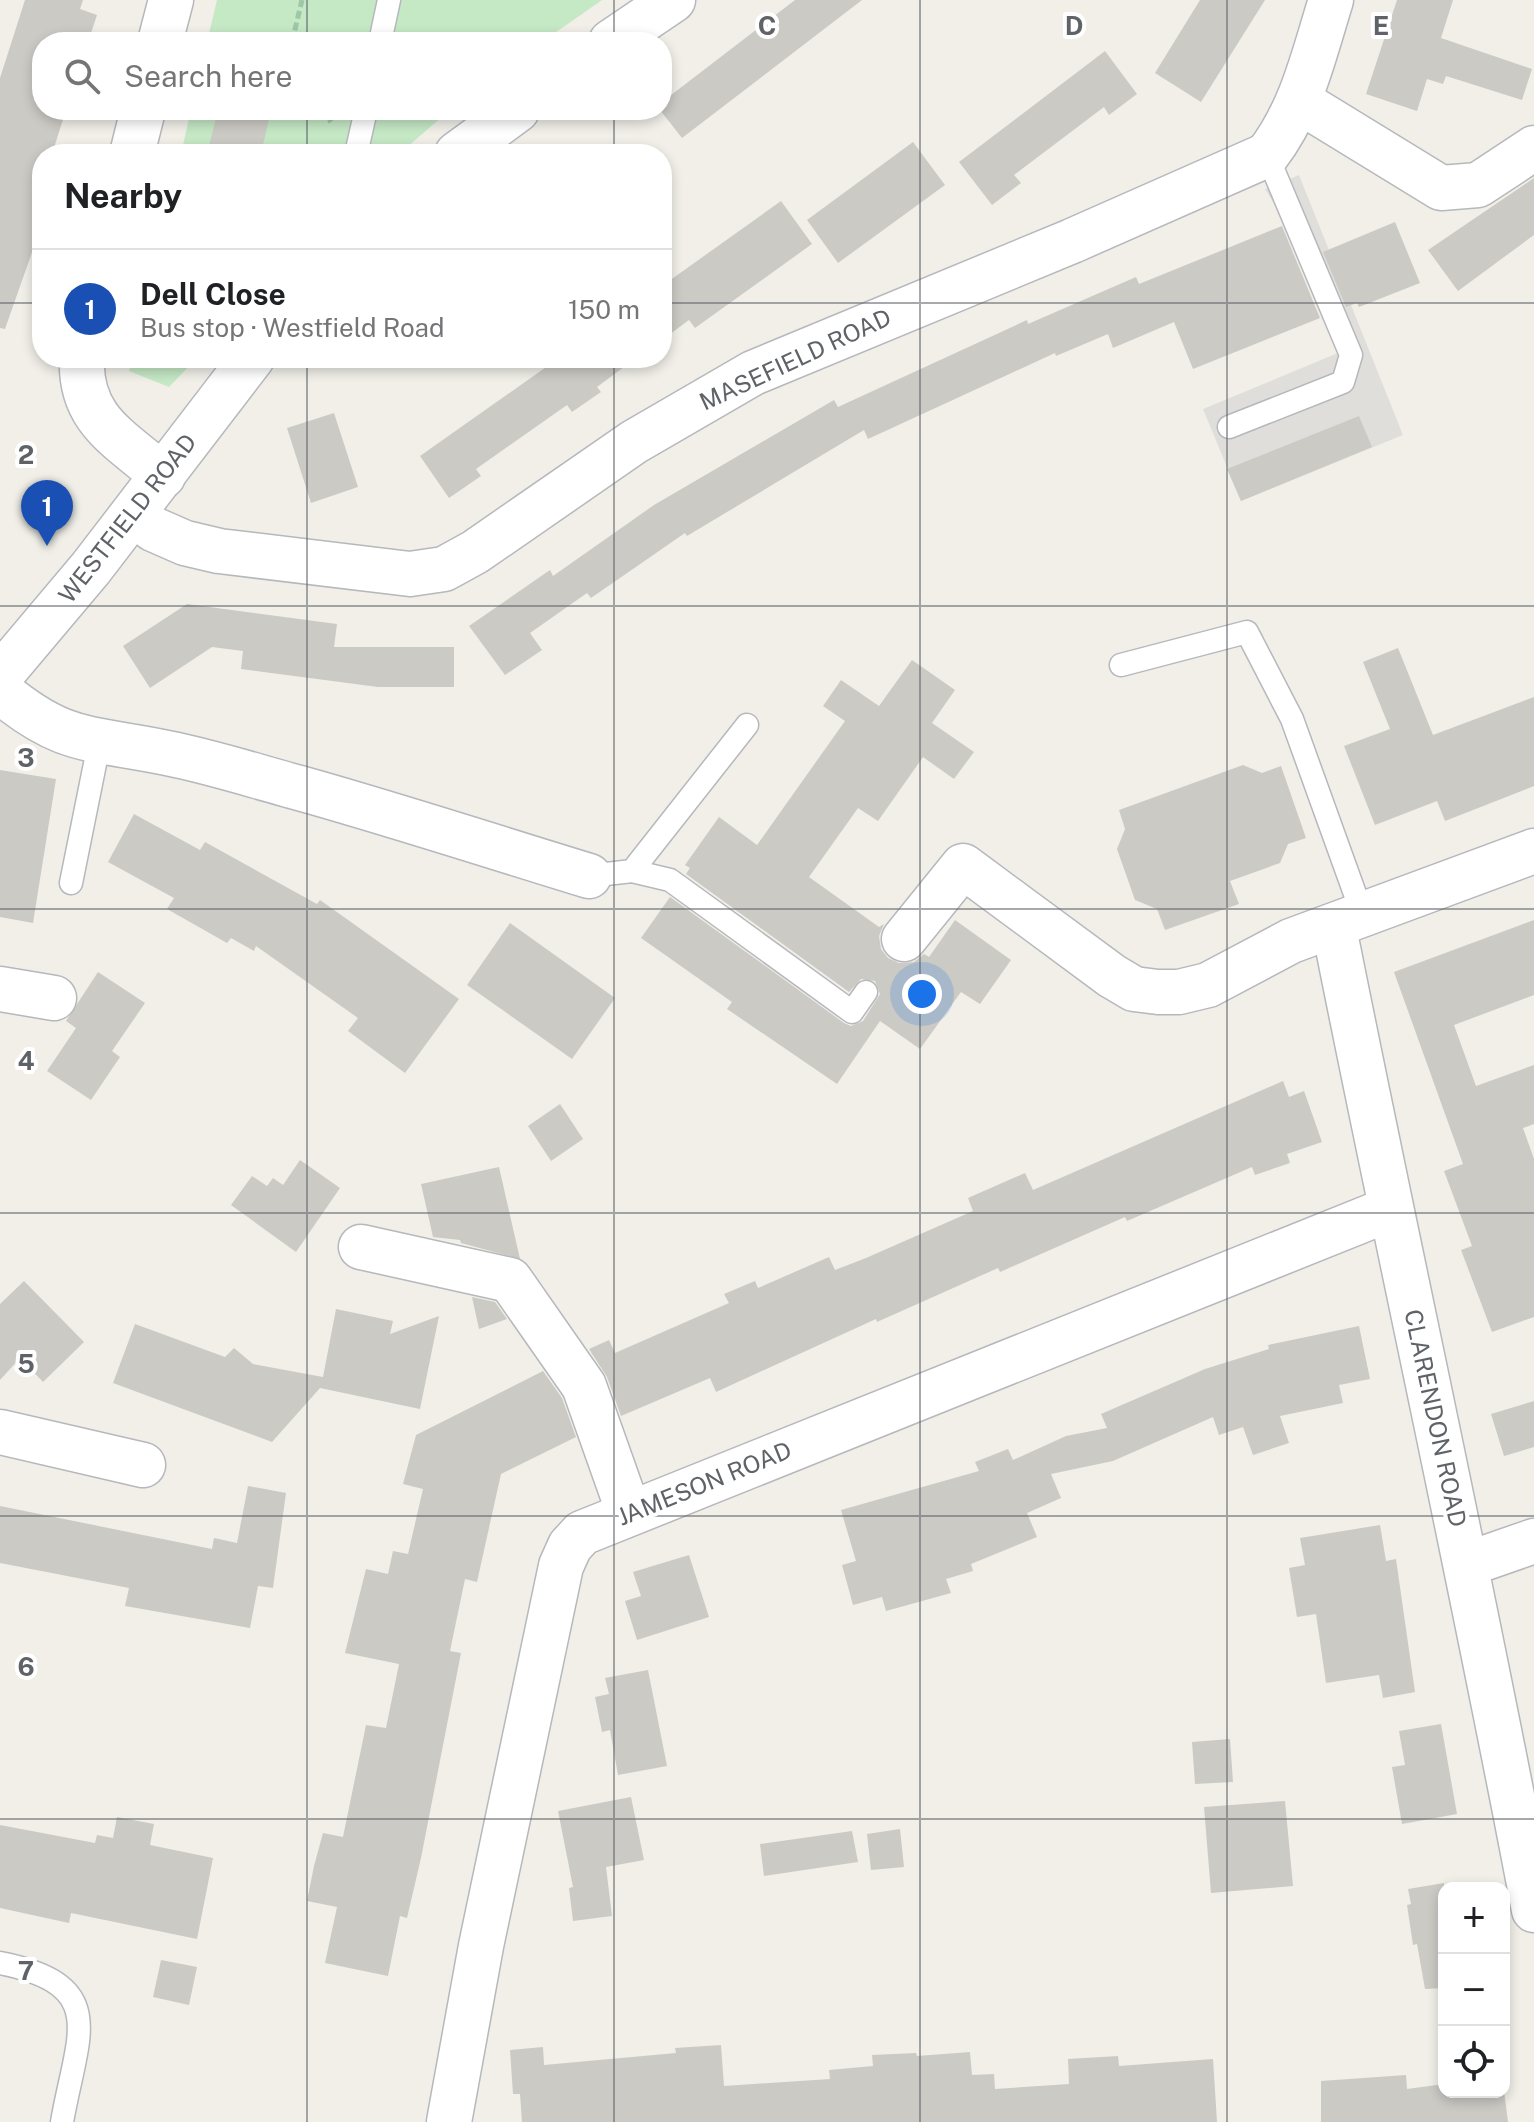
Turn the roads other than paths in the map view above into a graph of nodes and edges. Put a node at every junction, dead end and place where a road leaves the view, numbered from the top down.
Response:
1 (171, 0) edge
2 (389, 0) edge
3 (673, 0) edge
4 (1331, 0) edge
5 (163, 32) edge
6 (382, 32) edge
7 (626, 32) edge
8 (1299, 101) junction
9 (140, 120) edge
10 (364, 120) edge
11 (503, 120) edge
12 (134, 144) edge
13 (358, 144) edge
14 (471, 144) edge
15 (1534, 148) edge
16 (1267, 155) junction
17 (82, 368) edge
18 (244, 368) edge
19 (1229, 427) dead end
20 (163, 476) junction
21 (134, 513) junction
22 (1121, 665) dead end
23 (1, 677) edge
24 (747, 725) dead end
25 (99, 744) junction
26 (1534, 851) edge
27 (632, 871) junction
28 (589, 876) joint
29 (71, 883) dead end
30 (1348, 922) junction
31 (904, 939) dead end
32 (0, 989) edge
33 (866, 992) dead end
34 (54, 998) dead end
35 (1390, 1209) junction
36 (361, 1247) dead end
37 (0, 1432) edge
38 (143, 1465) dead end
39 (629, 1513) junction
40 (1534, 1541) edge
41 (1468, 1564) junction
42 (1534, 1910) edge
43 (0, 1963) edge
44 (62, 2122) edge
45 (449, 2122) edge

1 - 5 street
2 - 6 lane
3 - 7 street
4 - 8 street
8 - 15 street
8 - 16 street
9 - 12 street
10 - 13 lane
11 - 14 street
16 - 19 lane
16 - 21 street, MASEFIELD ROAD
17 - 20 street
18 - 20 street, WESTFIELD ROAD
20 - 21 street, WESTFIELD ROAD
21 - 23 street, WESTFIELD ROAD
22 - 30 lane
23 - 25 street
24 - 27 lane
25 - 28 street
25 - 29 lane
26 - 30 street
27 - 28 lane
27 - 33 lane
30 - 31 street
30 - 35 street, CLARENDON ROAD
32 - 34 street
35 - 39 street, JAMESON ROAD
35 - 41 street, CLARENDON ROAD
36 - 39 street
37 - 38 street
39 - 45 street, JAMESON ROAD
40 - 41 street
41 - 42 street, CLARENDON ROAD
43 - 44 lane

